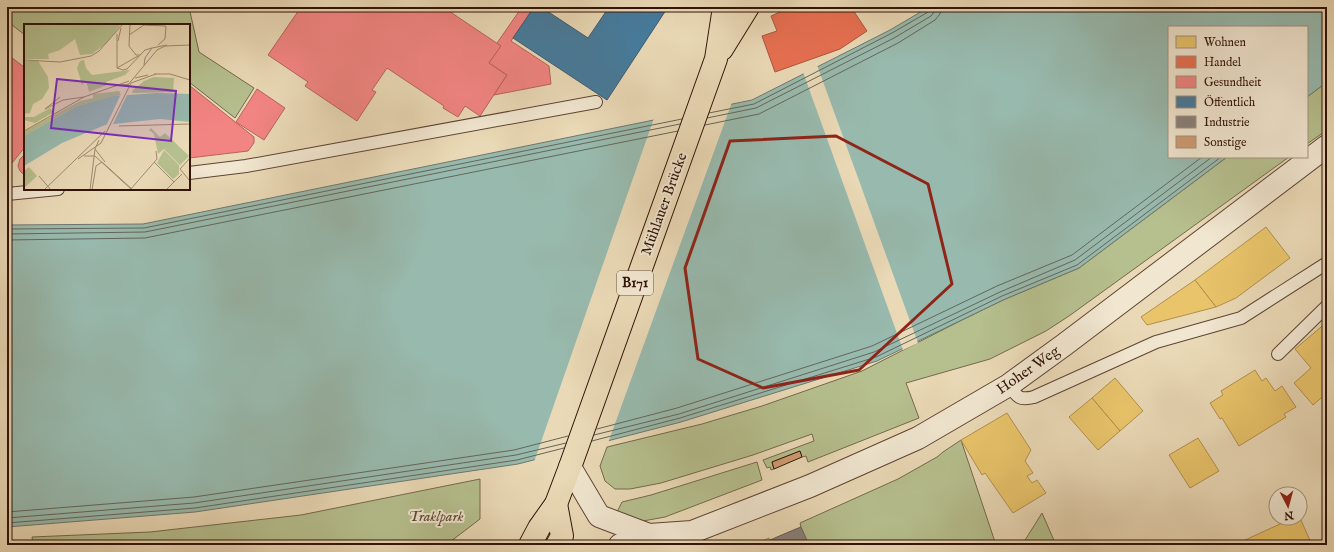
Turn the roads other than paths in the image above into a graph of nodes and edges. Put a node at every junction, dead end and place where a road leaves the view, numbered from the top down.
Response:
1 (724, 7) edge
2 (748, 7) edge
3 (716, 59) junction
4 (596, 102) dead end
5 (1327, 146) edge
6 (190, 173) edge
7 (48, 190) edge
8 (7, 194) edge
9 (1327, 263) edge
10 (1327, 306) edge
11 (1278, 354) dead end
12 (1009, 385) junction
13 (570, 466) junction
14 (556, 504) junction
15 (649, 535) junction
16 (684, 538) edge
17 (530, 545) edge
18 (557, 545) edge
19 (620, 545) edge

1 - 3 main road, B171
2 - 3 main road, B171
3 - 13 main road, Mühlauer Brücke / B171
4 - 6 lane
5 - 12 street, Hoher Weg
7 - 8 lane
9 - 12 lane
10 - 11 lane
12 - 16 street, Hoher Weg
13 - 14 main road, B171
13 - 15 street
14 - 17 main road, B171
14 - 18 main road
15 - 16 street, Hoher Weg
15 - 19 street, Hoher Weg

